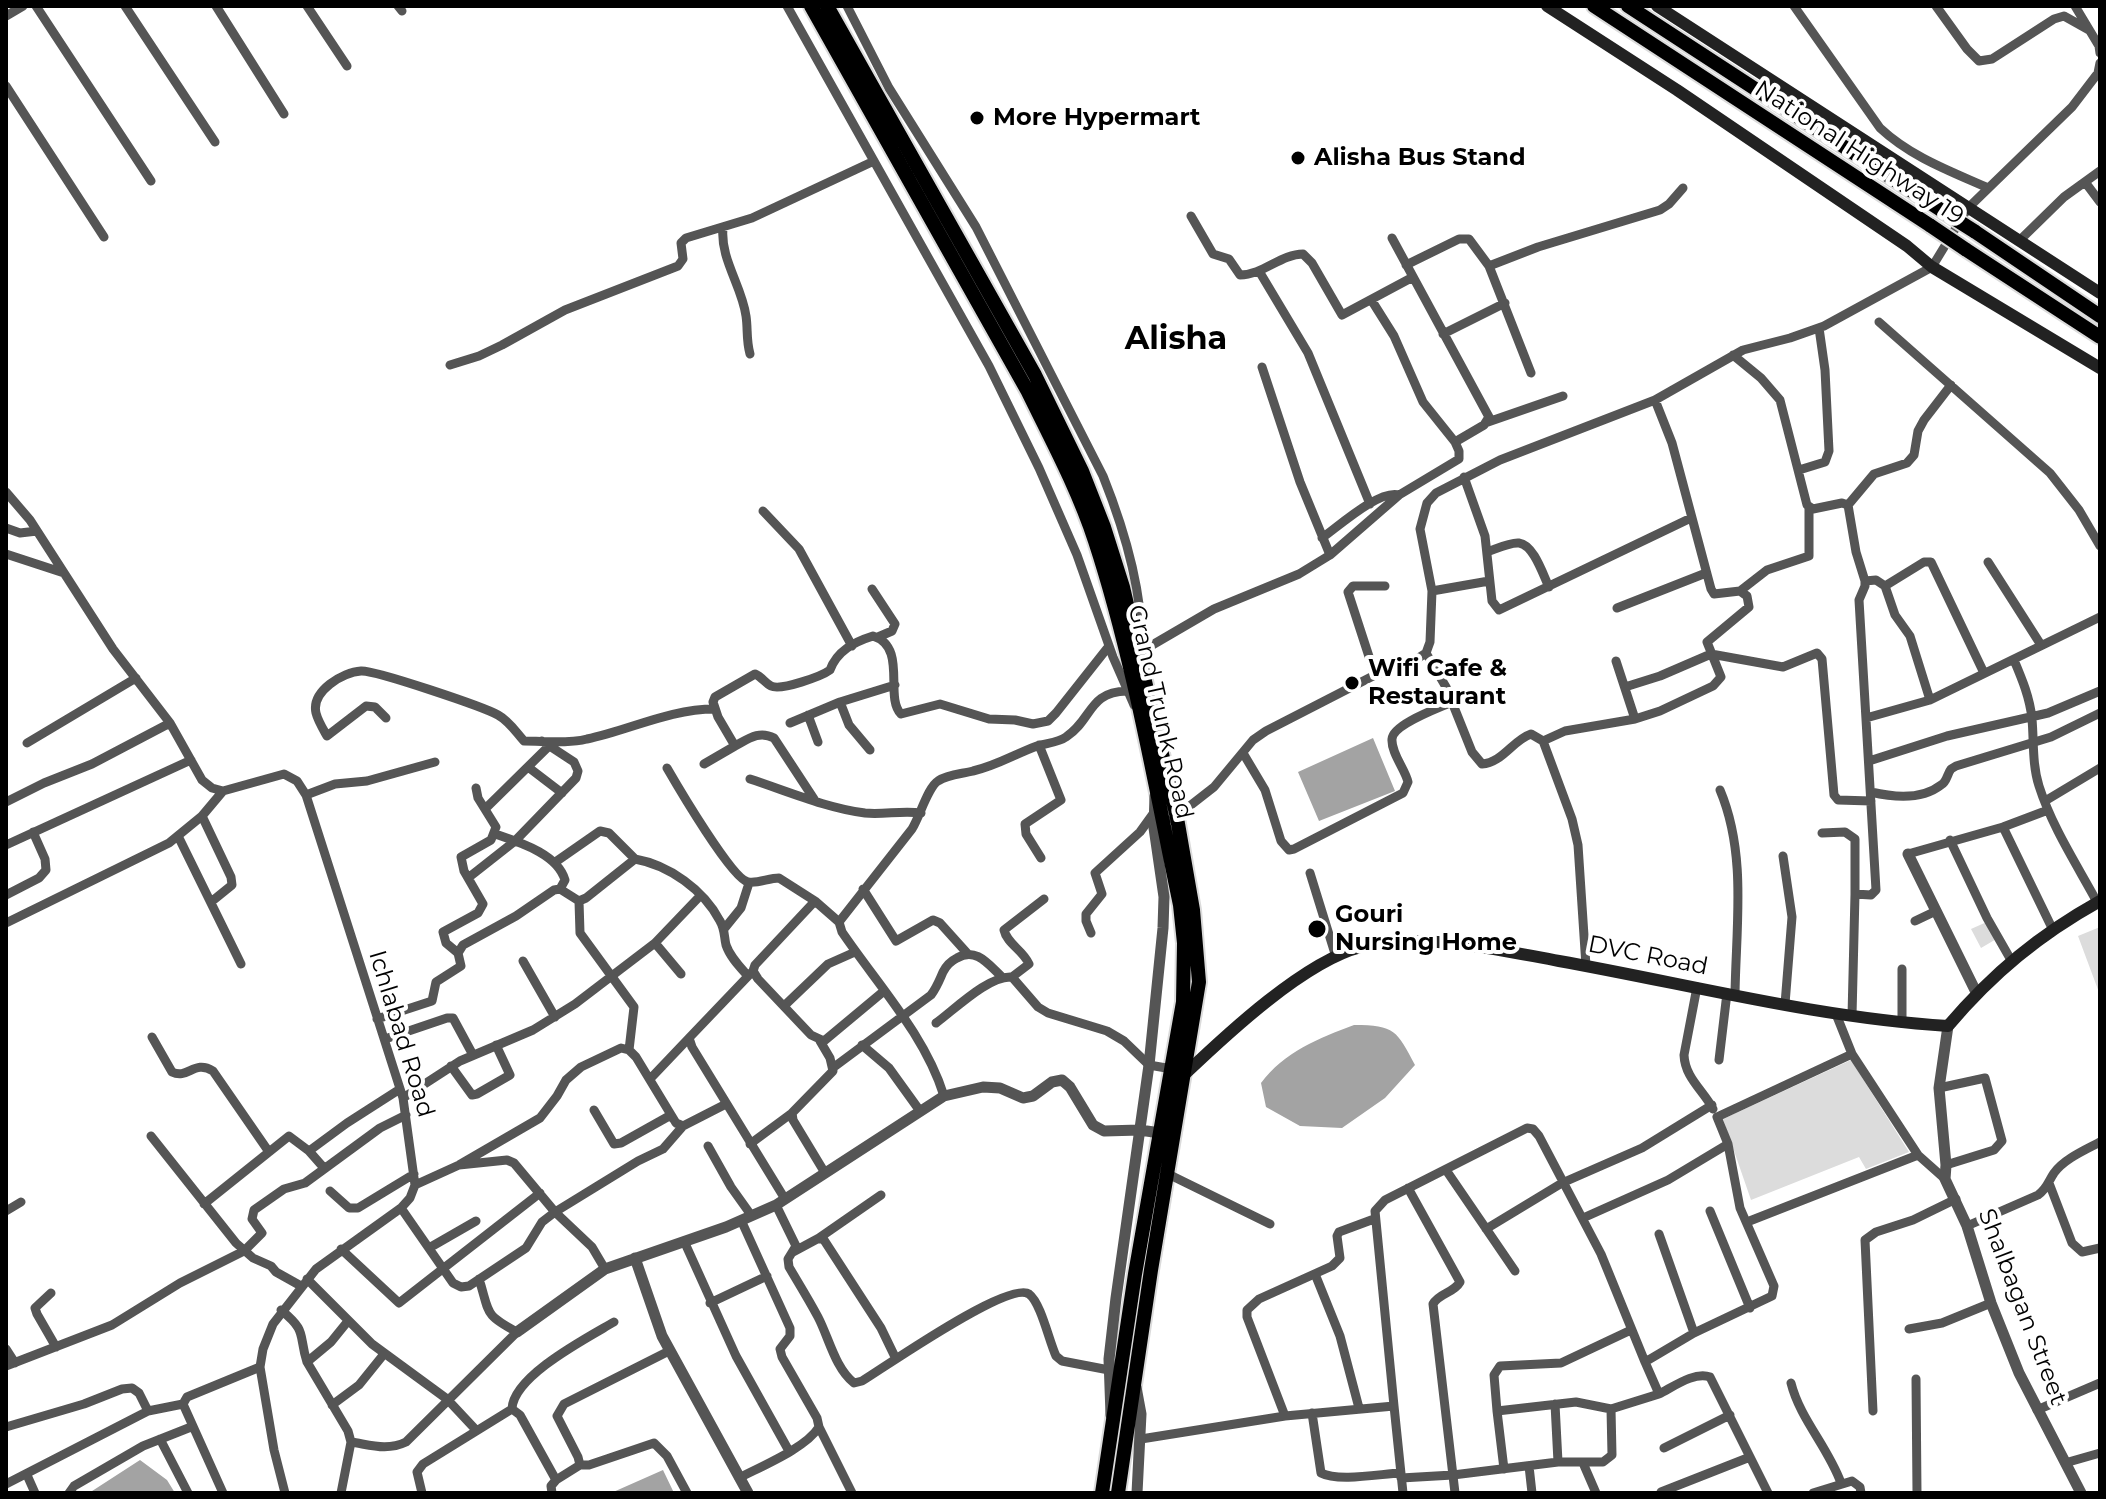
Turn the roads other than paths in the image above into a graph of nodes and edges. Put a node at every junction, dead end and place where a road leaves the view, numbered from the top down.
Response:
1 (23, 6) edge
2 (36, 6) edge
3 (125, 6) edge
4 (216, 6) edge
5 (307, 6) edge
6 (787, 6) edge
7 (811, 6) edge
8 (827, 6) edge
9 (847, 6) edge
10 (1547, 6) edge
11 (1594, 6) edge
12 (1628, 6) edge
13 (1657, 6) edge
14 (1794, 6) edge
15 (1936, 6) edge
16 (2075, 6) edge
17 (6, 16) edge
18 (2089, 30) junction
19 (2100, 53) edge
20 (2100, 63) edge
21 (347, 66) dead end
22 (6, 86) edge
23 (284, 114) dead end
24 (215, 142) dead end
25 (874, 161) junction
26 (2100, 171) edge
27 (151, 181) dead end
28 (2085, 182) junction
29 (1683, 188) dead end
30 (1988, 188) junction
31 (2100, 202) edge
32 (1968, 208) junction
33 (1191, 216) dead end
34 (723, 228) junction
35 (104, 237) dead end
36 (1392, 238) dead end
37 (2020, 240) junction
38 (1406, 265) junction
39 (1489, 266) junction
40 (1932, 267) junction
41 (1259, 271) junction
42 (1413, 277) junction
43 (2100, 293) edge
44 (1372, 301) junction
45 (1505, 303) junction
46 (2100, 316) edge
47 (1879, 322) dead end
48 (1819, 328) junction
49 (1443, 334) junction
50 (2100, 337) edge
51 (750, 354) dead end
52 (1733, 355) junction
53 (450, 365) dead end
54 (1262, 367) dead end
55 (2100, 368) edge
56 (1531, 373) dead end
57 (1951, 385) junction
58 (1563, 396) dead end
59 (1655, 400) junction
60 (1488, 422) junction
61 (1455, 442) junction
62 (1799, 470) junction
63 (1464, 477) junction
64 (6, 492) edge
65 (1399, 495) junction
66 (1370, 504) junction
67 (1848, 505) junction
68 (1809, 508) junction
69 (763, 511) dead end
70 (1691, 518) junction
71 (6, 528) edge
72 (37, 531) junction
73 (1322, 538) junction
74 (2100, 546) edge
75 (1487, 552) junction
76 (6, 554) edge
77 (1330, 555) junction
78 (1988, 562) dead end
79 (64, 573) junction
80 (1706, 573) junction
81 (1489, 581) junction
82 (1865, 581) junction
83 (1385, 586) dead end
84 (1885, 586) junction
85 (1549, 587) junction
86 (872, 589) dead end
87 (1432, 591) junction
88 (1740, 591) junction
89 (1617, 608) dead end
90 (2100, 617) edge
91 (878, 637) junction
92 (2041, 645) junction
93 (852, 646) junction
94 (1109, 646) junction
95 (1426, 653) junction
96 (1711, 654) junction
97 (1142, 658) junction
98 (2014, 660) junction
99 (1616, 661) dead end
100 (1984, 673) junction
101 (1375, 675) junction
102 (136, 678) junction
103 (895, 685) junction
104 (1625, 687) junction
105 (1127, 691) junction
106 (2100, 691) edge
107 (1930, 700) junction
108 (840, 702) junction
109 (1452, 702) junction
110 (715, 709) junction
111 (2100, 713) edge
112 (808, 715) junction
113 (2032, 717) junction
114 (386, 718) dead end
115 (1866, 718) junction
116 (1635, 719) junction
117 (1140, 720) junction
118 (170, 723) junction
119 (790, 723) dead end
120 (1543, 741) junction
121 (818, 742) dead end
122 (27, 743) dead end
123 (2033, 743) junction
124 (545, 744) junction
125 (1039, 745) junction
126 (735, 746) junction
127 (870, 750) dead end
128 (1243, 753) junction
129 (191, 760) junction
130 (1869, 761) junction
131 (435, 762) dead end
132 (704, 764) dead end
133 (528, 767) junction
134 (667, 768) dead end
135 (2100, 768) edge
136 (750, 779) dead end
137 (476, 788) dead end
138 (1720, 790) dead end
139 (223, 791) junction
140 (562, 793) junction
141 (306, 795) junction
142 (1871, 797) junction
143 (814, 799) junction
144 (6, 802) edge
145 (2047, 805) junction
146 (485, 809) junction
147 (921, 813) junction
148 (202, 816) junction
149 (1164, 819) junction
150 (2003, 827) junction
151 (33, 832) junction
152 (1822, 833) dead end
153 (495, 834) junction
154 (179, 838) junction
155 (1950, 840) junction
156 (515, 841) junction
157 (6, 845) edge
158 (1908, 854) joint
159 (1783, 856) dead end
160 (1041, 858) dead end
161 (635, 859) junction
162 (554, 863) junction
163 (1310, 873) dead end
164 (468, 878) junction
165 (749, 883) junction
166 (560, 889) junction
167 (863, 889) junction
168 (1855, 894) junction
169 (6, 895) edge
170 (700, 896) junction
171 (1044, 899) dead end
172 (579, 901) junction
173 (815, 901) junction
174 (211, 902) junction
175 (2099, 902) edge
176 (1936, 911) junction
177 (1915, 921) dead end
178 (839, 922) junction
179 (6, 923) edge
180 (724, 929) junction
181 (2053, 930) junction
182 (1091, 933) dead end
183 (655, 943) junction
184 (855, 952) junction
185 (458, 953) junction
186 (967, 953) junction
187 (1336, 957) junction
188 (2011, 960) junction
189 (523, 961) dead end
190 (241, 964) dead end
191 (1586, 966) junction
192 (1902, 969) dead end
193 (681, 974) dead end
194 (750, 974) junction
195 (613, 976) junction
196 (1006, 977) junction
197 (1697, 987) junction
198 (884, 991) junction
199 (1976, 992) junction
200 (1731, 993) junction
201 (1785, 1004) junction
202 (784, 1006) junction
203 (1836, 1014) junction
204 (903, 1016) junction
205 (1852, 1016) junction
206 (555, 1017) junction
207 (377, 1019) junction
208 (936, 1023) dead end
209 (1902, 1023) junction
210 (1948, 1026) junction
211 (152, 1037) dead end
212 (689, 1038) junction
213 (385, 1039) junction
214 (820, 1041) junction
215 (496, 1045) junction
216 (862, 1045) junction
217 (629, 1050) junction
218 (1852, 1054) junction
219 (473, 1055) junction
220 (1719, 1060) dead end
221 (1149, 1065) junction
222 (451, 1066) junction
223 (834, 1067) junction
224 (1178, 1071) junction
225 (650, 1079) junction
226 (1939, 1088) junction
227 (402, 1094) junction
228 (944, 1096) junction
229 (726, 1104) junction
230 (1712, 1105) junction
231 (594, 1110) dead end
232 (920, 1111) junction
233 (792, 1113) junction
234 (406, 1115) junction
235 (671, 1115) junction
236 (1717, 1117) junction
237 (683, 1126) junction
238 (1140, 1130) junction
239 (1167, 1134) junction
240 (151, 1136) dead end
241 (2100, 1142) edge
242 (750, 1144) junction
243 (1728, 1144) junction
244 (708, 1146) dead end
245 (309, 1151) junction
246 (269, 1152) junction
247 (1918, 1155) junction
248 (459, 1165) junction
249 (1946, 1165) junction
250 (324, 1168) junction
251 (1446, 1170) junction
252 (825, 1173) junction
253 (414, 1174) junction
254 (1168, 1174) junction
255 (1945, 1179) junction
256 (1562, 1183) junction
257 (2049, 1183) junction
258 (415, 1185) junction
259 (1408, 1188) junction
260 (330, 1191) dead end
261 (540, 1193) junction
262 (881, 1195) dead end
263 (1956, 1199) junction
264 (21, 1202) dead end
265 (780, 1202) junction
266 (204, 1204) junction
267 (401, 1208) junction
268 (6, 1211) edge
269 (1710, 1211) dead end
270 (555, 1212) junction
271 (746, 1218) junction
272 (1583, 1218) junction
273 (1374, 1219) junction
274 (476, 1221) dead end
275 (1747, 1222) junction
276 (1270, 1224) dead end
277 (1967, 1226) junction
278 (1486, 1229) junction
279 (1659, 1234) dead end
280 (819, 1238) junction
281 (684, 1241) junction
282 (429, 1248) junction
283 (2100, 1248) edge
284 (341, 1249) junction
285 (244, 1251) junction
286 (793, 1252) junction
287 (635, 1258) junction
288 (442, 1269) junction
289 (605, 1269) junction
290 (1515, 1271) dead end
291 (1315, 1274) junction
292 (767, 1276) junction
293 (479, 1279) junction
294 (304, 1282) junction
295 (51, 1293) dead end
296 (710, 1303) junction
297 (1991, 1303) junction
298 (1750, 1308) junction
299 (281, 1310) junction
300 (348, 1321) junction
301 (614, 1322) dead end
302 (1909, 1329) dead end
303 (1631, 1330) junction
304 (517, 1332) junction
305 (1694, 1333) junction
306 (56, 1347) junction
307 (6, 1349) edge
308 (669, 1351) junction
309 (384, 1354) junction
310 (896, 1359) junction
311 (307, 1362) junction
312 (1645, 1362) junction
313 (10, 1365) edge
314 (260, 1367) junction
315 (1109, 1370) junction
316 (1916, 1379) dead end
317 (1135, 1383) junction
318 (1791, 1383) dead end
319 (2100, 1383) edge
320 (1659, 1394) junction
321 (447, 1399) junction
322 (183, 1404) junction
323 (1555, 1404) junction
324 (332, 1405) junction
325 (1394, 1406) junction
326 (1359, 1408) junction
327 (512, 1409) junction
328 (1611, 1409) junction
329 (2037, 1410) junction
330 (148, 1411) junction
331 (1497, 1411) junction
332 (1873, 1411) dead end
333 (1312, 1413) junction
334 (1730, 1415) junction
335 (1285, 1416) junction
336 (6, 1427) edge
337 (191, 1427) junction
338 (819, 1427) junction
339 (1112, 1427) junction
340 (476, 1430) junction
341 (160, 1439) junction
342 (1141, 1439) junction
343 (351, 1442) junction
344 (1664, 1448) dead end
345 (789, 1451) junction
346 (2100, 1453) edge
347 (1750, 1457) junction
348 (1558, 1462) junction
349 (1583, 1463) junction
350 (2065, 1463) junction
351 (580, 1465) junction
352 (1529, 1466) junction
353 (1504, 1469) junction
354 (27, 1475) junction
355 (1400, 1475) junction
356 (1453, 1475) junction
357 (739, 1478) junction
358 (556, 1480) junction
359 (1841, 1483) junction
360 (6, 1484) edge
361 (1661, 1492) edge
362 (35, 1493) edge
363 (69, 1493) edge
364 (188, 1493) edge
365 (223, 1493) edge
366 (285, 1493) edge
367 (341, 1493) edge
368 (422, 1493) edge
369 (552, 1493) edge
370 (687, 1493) edge
371 (748, 1493) edge
372 (852, 1493) edge
373 (1102, 1493) edge
374 (1118, 1493) edge
375 (1137, 1493) edge
376 (1403, 1493) edge
377 (1455, 1493) edge
378 (1532, 1493) edge
379 (1596, 1493) edge
380 (1768, 1493) edge
381 (1813, 1493) edge
382 (1861, 1493) edge
383 (1917, 1493) edge
384 (2081, 1493) edge

1 - 17 street
2 - 27 street
3 - 24 street
4 - 23 street
5 - 21 street
6 - 25 street
7 - 117 highway, Grand Trunk Road
8 - 97 highway, Grand Trunk Road
9 - 97 street
10 - 40 main road
11 - 50 highway, National Highway 19, bridge
12 - 46 highway, bridge
13 - 32 main road
14 - 30 street
15 - 18 street
16 - 18 street
18 - 19 street
20 - 30 street
22 - 35 street
25 - 34 street
25 - 94 street
26 - 28 street
28 - 31 street
28 - 37 street
29 - 39 street
30 - 32 street
32 - 37 main road
32 - 40 street
33 - 41 street
34 - 51 street
34 - 53 street
36 - 38 street
37 - 43 main road
38 - 39 street
38 - 42 street
39 - 45 street
40 - 48 street
40 - 55 main road
41 - 44 street
41 - 66 street
42 - 44 street
42 - 49 street
44 - 61 street
45 - 49 street
45 - 56 street
47 - 57 street
48 - 52 street
48 - 62 street
49 - 60 street
52 - 59 street
52 - 62 street
54 - 73 street
57 - 67 street
57 - 74 street
58 - 60 street
59 - 63 street
59 - 70 street
60 - 61 street
61 - 65 street
62 - 68 street
63 - 75 street
63 - 87 street
64 - 72 street
65 - 66 street
65 - 77 street
66 - 73 street
67 - 68 street
67 - 82 street
68 - 88 street
69 - 93 street
70 - 80 street
70 - 85 street
71 - 72 street
72 - 79 street
73 - 77 street
75 - 81 street
75 - 85 street
76 - 79 street
77 - 97 street
78 - 92 street
79 - 102 street
80 - 88 street
80 - 89 street
81 - 85 street
81 - 87 street
82 - 84 street
82 - 115 street
83 - 101 street
84 - 100 street
84 - 107 street
86 - 91 street
87 - 95 street
88 - 96 street
90 - 92 street
91 - 93 street
91 - 103 street
92 - 98 street
93 - 110 street
94 - 103 street
94 - 105 street
95 - 101 street
95 - 109 street
96 - 104 street
96 - 116 street
96 - 142 street
97 - 149 highway, Grand Trunk Road
98 - 100 street
98 - 113 street
99 - 104 street
100 - 107 street
101 - 128 street
102 - 118 street
102 - 122 street
103 - 108 street
104 - 116 street
105 - 117 street
105 - 125 street
106 - 113 street
107 - 115 street
108 - 112 street
108 - 127 street
109 - 120 street
109 - 128 street
110 - 124 street
110 - 126 street
111 - 123 street
112 - 119 street
112 - 121 street
113 - 123 street
113 - 130 street
114 - 124 street
115 - 130 street
116 - 120 street
117 - 149 highway, Grand Trunk Road
118 - 129 street
118 - 144 street
120 - 191 street
123 - 142 street
123 - 145 street
124 - 133 street
124 - 140 street
125 - 147 street
125 - 160 street
126 - 132 street
126 - 143 street
128 - 149 street
129 - 139 street
129 - 151 street
130 - 142 street
131 - 141 street
133 - 140 street
133 - 146 street
134 - 165 street
135 - 145 street
136 - 143 street
137 - 146 street
138 - 200 street
139 - 141 street
139 - 148 street
140 - 156 street
141 - 207 street, Ichlabad Road
142 - 168 street
143 - 147 street
145 - 150 street
145 - 175 street
146 - 153 street
147 - 167 street
148 - 154 street
148 - 174 street
149 - 182 street
149 - 221 street
149 - 224 highway, Grand Trunk Road
150 - 155 street
150 - 181 street
151 - 157 street
151 - 169 street
152 - 168 street
153 - 156 street
153 - 164 street
154 - 174 street
154 - 179 street
155 - 158 street
155 - 188 street
156 - 162 street
156 - 164 street
158 - 176 street
159 - 201 street
161 - 162 street
161 - 170 street
161 - 172 street
162 - 166 street
163 - 187 street
164 - 185 street
165 - 173 street
165 - 180 street
166 - 172 street
166 - 185 street
167 - 178 street
167 - 186 street
168 - 205 street
170 - 180 street
170 - 183 street
171 - 196 street
172 - 195 street
173 - 178 street
173 - 194 street
174 - 190 street
175 - 181 main road
176 - 177 street
176 - 199 street
178 - 184 street
180 - 194 street
181 - 188 main road
183 - 193 street
183 - 195 street
184 - 198 street
184 - 202 street
185 - 207 street
186 - 196 street
186 - 204 street
187 - 191 main road, DVC Road
187 - 224 main road, DVC Road
188 - 199 main road
189 - 206 street
191 - 197 main road, DVC Road
192 - 209 street
194 - 202 street
194 - 212 street
195 - 206 street
195 - 217 street
196 - 208 street
196 - 221 street
197 - 200 main road, DVC Road
197 - 230 street
198 - 204 street
198 - 214 street
199 - 210 main road
200 - 201 main road, DVC Road
200 - 220 street
201 - 203 main road, DVC Road
202 - 214 street
203 - 205 main road, DVC Road
203 - 218 street
204 - 216 street
204 - 228 street
205 - 209 main road, DVC Road
206 - 215 street
207 - 213 street, Ichlabad Road
209 - 210 main road, DVC Road
210 - 226 street
211 - 246 street
212 - 225 street
212 - 229 street
213 - 219 street
213 - 227 street, Ichlabad Road
214 - 223 street
215 - 219 street
215 - 222 street
216 - 223 street
216 - 232 street
217 - 225 street
217 - 248 street
218 - 236 street
218 - 247 street
219 - 222 street
221 - 224 street
221 - 238 street
222 - 227 street
223 - 233 street
224 - 239 highway, Grand Trunk Road
225 - 235 street
226 - 249 street
226 - 249 street
227 - 234 street, Ichlabad Road
227 - 245 street
228 - 232 street
228 - 238 street
229 - 237 street
229 - 242 street
230 - 236 street
230 - 256 street
231 - 235 street
232 - 252 street
233 - 242 street
233 - 252 street
234 - 250 street
234 - 253 street, Ichlabad Road
235 - 237 street
236 - 243 street
237 - 270 street
238 - 239 street
238 - 315 street
239 - 254 highway, Grand Trunk Road
239 - 339 highway, Grand Trunk Road
240 - 266 street
241 - 257 street
242 - 265 street
243 - 272 street
243 - 275 street
244 - 271 street
245 - 246 street
245 - 250 street
246 - 266 street
247 - 255 street
247 - 275 street
248 - 258 street
248 - 261 street
249 - 255 street
250 - 285 street
251 - 256 street
251 - 259 street
251 - 278 street
252 - 265 street
253 - 258 street, Ichlabad Road
253 - 260 street
254 - 276 street
254 - 317 highway, Grand Trunk Road
255 - 263 street, Shalbagan Street
256 - 272 street
256 - 278 street
257 - 277 street
257 - 283 street
258 - 267 street
259 - 273 street
259 - 356 street
261 - 270 street
261 - 288 street
262 - 280 street
263 - 277 street, Shalbagan Street
263 - 332 street
264 - 268 street
265 - 271 street
265 - 286 street
266 - 285 street
267 - 282 street
267 - 284 street
269 - 298 street
270 - 289 street
270 - 293 street
271 - 281 street
271 - 292 street
272 - 303 street
273 - 291 street
273 - 325 street
274 - 282 street
275 - 298 street
277 - 297 street, Shalbagan Street
278 - 290 street
279 - 305 street
280 - 286 street
280 - 310 street
281 - 287 street
281 - 296 street
282 - 288 street
284 - 288 street
284 - 294 street
285 - 294 street
285 - 306 street
286 - 310 street
287 - 289 street
287 - 308 street
288 - 293 street
289 - 304 street
291 - 326 street
291 - 335 street
292 - 296 street
292 - 338 street
293 - 304 street
294 - 299 street
294 - 300 street
295 - 306 street
296 - 345 street
297 - 302 street
297 - 329 street, Shalbagan Street
298 - 305 street
299 - 311 street
299 - 314 street
300 - 309 street
300 - 311 street
301 - 327 street
303 - 312 street
303 - 331 street
304 - 321 street
305 - 312 street
306 - 313 street
307 - 313 street
308 - 351 street
308 - 357 street
309 - 321 street
309 - 324 street
310 - 315 street
311 - 324 street
312 - 320 street
314 - 322 street
314 - 366 street
315 - 339 street
316 - 383 street
317 - 342 street
317 - 374 highway, Grand Trunk Road
318 - 359 street
319 - 329 street
320 - 328 street
320 - 334 street
321 - 340 street
321 - 343 street
322 - 330 street
322 - 337 street
323 - 328 street
323 - 331 street
323 - 348 street
324 - 343 street
325 - 326 street
325 - 355 street
326 - 333 street
327 - 340 street
327 - 358 street
328 - 349 street
329 - 350 street, Shalbagan Street
330 - 336 street
330 - 354 street
331 - 353 street
333 - 335 street
333 - 355 street
334 - 344 street
334 - 347 street
335 - 342 street
337 - 341 street
337 - 365 street
338 - 345 street
338 - 372 street
339 - 373 highway, Grand Trunk Road
340 - 368 street
341 - 363 street
341 - 364 street
342 - 375 street
343 - 367 street
345 - 357 street
346 - 350 street
347 - 361 street
347 - 380 street
348 - 349 street
348 - 352 street
349 - 379 street
350 - 384 street, Shalbagan Street
351 - 358 street
351 - 370 street
352 - 353 street
352 - 378 street
353 - 356 street
354 - 360 street
354 - 362 street
355 - 356 street
355 - 376 street
356 - 377 street
357 - 371 street
358 - 369 street
359 - 381 street
359 - 382 street

